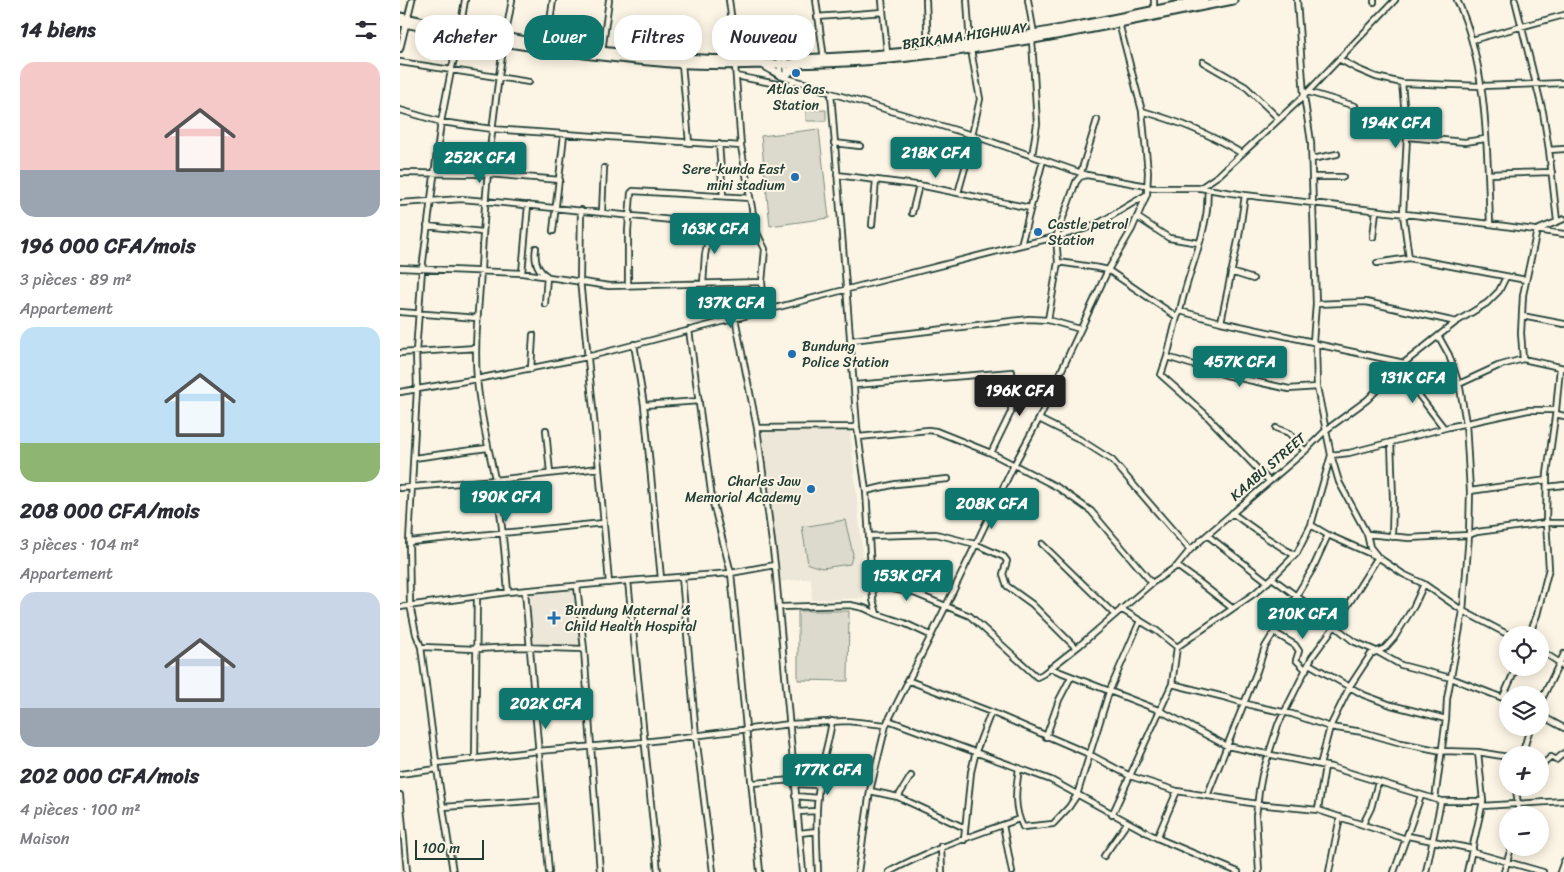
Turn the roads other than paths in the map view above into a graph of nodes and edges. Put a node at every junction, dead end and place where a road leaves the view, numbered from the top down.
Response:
1 (412, 0) edge
2 (464, 0) edge
3 (512, 0) edge
4 (553, 0) edge
5 (609, 0) edge
6 (729, 0) edge
7 (816, 0) edge
8 (882, 0) edge
9 (926, 0) edge
10 (967, 0) edge
11 (1028, 0) edge
12 (1154, 0) edge
13 (1204, 0) edge
14 (1233, 0) edge
15 (1298, 0) edge
16 (1395, 0) edge
17 (1457, 0) edge
18 (1516, 0) edge
19 (1154, 10) junction
20 (883, 12) junction
21 (462, 15) edge
22 (509, 15) edge
23 (551, 15) edge
24 (1564, 15) edge
25 (400, 17) edge
26 (817, 17) junction
27 (405, 22) edge
28 (1119, 23) junction
29 (1522, 27) junction
30 (604, 37) edge
31 (1033, 37) junction
32 (1472, 40) junction
33 (514, 43) edge
34 (971, 47) junction
35 (400, 49) edge
36 (928, 50) junction
37 (604, 52) edge
38 (887, 53) junction
39 (1339, 59) junction
40 (454, 60) edge
41 (502, 60) edge
42 (824, 61) junction
43 (400, 62) edge
44 (735, 62) junction
45 (782, 62) junction
46 (1204, 62) dead end
47 (682, 64) junction
48 (764, 64) junction
49 (797, 64) junction
50 (451, 71) junction
51 (736, 76) junction
52 (784, 76) junction
53 (499, 78) junction
54 (794, 80) junction
55 (529, 82) dead end
56 (1402, 83) junction
57 (1564, 83) edge
58 (1536, 84) junction
59 (1481, 86) junction
60 (831, 93) junction
61 (1306, 94) junction
62 (1355, 106) dead end
63 (400, 110) edge
64 (1142, 111) junction
65 (1279, 119) junction
66 (1097, 120) dead end
67 (441, 122) junction
68 (492, 129) junction
69 (564, 135) junction
70 (973, 136) junction
71 (1407, 137) junction
72 (1486, 139) junction
73 (689, 143) junction
74 (834, 143) junction
75 (719, 144) junction
76 (741, 146) junction
77 (860, 146) dead end
78 (1564, 149) edge
79 (1549, 150) junction
80 (1242, 153) junction
81 (1337, 154) dead end
82 (1032, 156) junction
83 (1312, 159) junction
84 (1043, 160) junction
85 (604, 168) dead end
86 (1081, 172) junction
87 (1552, 172) junction
88 (400, 173) edge
89 (435, 173) junction
90 (488, 174) junction
91 (1488, 174) junction
92 (837, 175) junction
93 (1087, 175) junction
94 (1343, 176) dead end
95 (1312, 177) junction
96 (560, 180) junction
97 (876, 180) junction
98 (919, 185) junction
99 (1147, 187) junction
100 (1200, 188) junction
101 (1208, 189) junction
102 (958, 193) junction
103 (1147, 194) junction
104 (1245, 195) junction
105 (723, 196) junction
106 (750, 198) junction
107 (485, 201) junction
108 (400, 202) edge
109 (430, 202) junction
110 (1313, 203) junction
111 (528, 205) junction
112 (557, 207) junction
113 (1030, 208) junction
114 (580, 210) junction
115 (1376, 211) junction
116 (602, 212) junction
117 (912, 213) dead end
118 (1403, 214) junction
119 (629, 215) junction
120 (1137, 217) junction
121 (1564, 219) edge
122 (1557, 222) junction
123 (712, 224) junction
124 (1490, 224) junction
125 (872, 225) dead end
126 (427, 226) junction
127 (1537, 230) junction
128 (553, 231) dead end
129 (756, 231) junction
130 (482, 232) junction
131 (1564, 234) edge
132 (1056, 237) junction
133 (1373, 237) dead end
134 (1199, 243) junction
135 (1021, 245) junction
136 (536, 248) dead end
137 (1409, 258) junction
138 (1058, 262) junction
139 (1377, 263) dead end
140 (400, 268) edge
141 (422, 269) junction
142 (481, 270) junction
143 (1108, 270) junction
144 (1231, 272) junction
145 (522, 273) junction
146 (547, 276) junction
147 (1506, 277) junction
148 (580, 280) junction
149 (1253, 280) dead end
150 (1526, 280) junction
151 (762, 282) junction
152 (703, 284) junction
153 (628, 286) junction
154 (848, 289) junction
155 (545, 304) dead end
156 (1316, 304) junction
157 (764, 310) junction
158 (1180, 311) junction
159 (400, 312) edge
160 (420, 314) junction
161 (1522, 316) junction
162 (1177, 317) junction
163 (477, 318) junction
164 (735, 318) junction
165 (1048, 320) junction
166 (1221, 322) junction
167 (1456, 322) junction
168 (1564, 324) edge
169 (1080, 329) junction
170 (689, 330) junction
171 (533, 335) dead end
172 (1439, 337) junction
173 (852, 340) junction
174 (1315, 343) junction
175 (634, 344) junction
176 (476, 348) junction
177 (416, 352) junction
178 (400, 353) edge
179 (587, 357) junction
180 (1167, 358) junction
181 (1523, 359) junction
182 (1404, 363) junction
183 (531, 368) junction
184 (1398, 368) junction
185 (1562, 368) edge
186 (477, 379) junction
187 (1459, 384) junction
188 (855, 385) junction
189 (1317, 388) junction
190 (417, 389) junction
191 (400, 392) edge
192 (699, 401) junction
193 (644, 405) junction
194 (1556, 412) junction
195 (1564, 416) edge
196 (1039, 419) junction
197 (1466, 423) junction
198 (857, 427) junction
199 (757, 428) junction
200 (1276, 428) dead end
201 (1444, 428) junction
202 (546, 430) dead end
203 (1326, 430) junction
204 (859, 437) junction
205 (1391, 442) junction
206 (487, 448) junction
207 (1304, 451) junction
208 (991, 453) junction
209 (1331, 454) junction
210 (414, 458) junction
211 (1014, 465) junction
212 (600, 468) junction
213 (550, 473) junction
214 (948, 479) dead end
215 (495, 480) junction
216 (1547, 480) junction
217 (1269, 481) junction
218 (1564, 485) edge
219 (413, 487) junction
220 (1547, 487) junction
221 (400, 488) edge
222 (866, 490) junction
223 (1470, 491) junction
224 (1232, 513) junction
225 (604, 523) junction
226 (1546, 523) junction
227 (1564, 523) edge
228 (1311, 525) junction
229 (502, 533) junction
230 (1368, 534) junction
231 (1206, 535) junction
232 (1328, 535) junction
233 (1469, 535) junction
234 (870, 536) junction
235 (1392, 537) junction
236 (410, 542) junction
237 (975, 544) junction
238 (1042, 544) dead end
239 (1190, 550) junction
240 (1294, 555) junction
241 (1378, 557) junction
242 (775, 565) junction
243 (1177, 566) junction
244 (731, 573) junction
245 (682, 577) junction
246 (660, 578) junction
247 (1270, 580) junction
248 (628, 581) junction
249 (609, 583) junction
250 (1152, 583) junction
251 (1424, 584) junction
252 (872, 585) junction
253 (577, 586) junction
254 (525, 590) junction
255 (508, 592) junction
256 (477, 597) junction
257 (1295, 597) junction
258 (410, 606) junction
259 (946, 606) junction
260 (400, 607) edge
261 (780, 607) junction
262 (1232, 608) junction
263 (1121, 609) junction
264 (1463, 611) junction
265 (877, 614) junction
266 (1115, 615) junction
267 (1140, 621) junction
268 (1533, 626) edge
269 (1334, 627) junction
270 (1499, 630) edge
271 (1275, 633) junction
272 (930, 635) junction
273 (421, 646) junction
274 (530, 647) junction
275 (1177, 647) junction
276 (1076, 648) junction
277 (476, 649) junction
278 (584, 649) junction
279 (1376, 651) junction
280 (1564, 654) edge
281 (1549, 656) edge
282 (1560, 663) junction
283 (1309, 664) junction
284 (1050, 668) junction
285 (1564, 668) edge
286 (1306, 670) junction
287 (1071, 677) junction
288 (1451, 678) junction
289 (907, 680) junction
290 (1172, 684) junction
291 (1350, 686) junction
292 (1548, 686) edge
293 (1109, 692) junction
294 (1499, 696) edge
295 (1244, 702) junction
296 (991, 712) junction
297 (1161, 712) junction
298 (1283, 713) junction
299 (1446, 718) junction
300 (1549, 720) edge
301 (832, 721) junction
302 (887, 723) junction
303 (790, 724) junction
304 (1330, 727) junction
305 (1564, 728) edge
306 (747, 729) junction
307 (696, 736) junction
308 (1046, 737) junction
309 (644, 742) junction
310 (591, 746) junction
311 (1227, 746) junction
312 (538, 751) junction
313 (976, 751) junction
314 (1442, 751) junction
315 (1478, 752) junction
316 (1564, 753) edge
317 (1089, 754) junction
318 (1268, 755) junction
319 (1499, 756) edge
320 (475, 758) junction
321 (1549, 759) edge
322 (437, 762) junction
323 (1322, 766) junction
324 (1020, 768) junction
325 (437, 769) junction
326 (821, 772) junction
327 (400, 774) edge
328 (794, 774) junction
329 (911, 776) dead end
330 (1130, 776) junction
331 (794, 782) junction
332 (1378, 782) junction
333 (752, 783) junction
334 (819, 785) junction
335 (870, 790) junction
336 (1177, 791) junction
337 (400, 794) edge
338 (1077, 795) junction
339 (795, 796) junction
340 (1207, 796) junction
341 (1422, 796) junction
342 (1517, 796) edge
343 (898, 797) junction
344 (818, 798) junction
345 (543, 800) junction
346 (1438, 800) junction
347 (1564, 801) edge
348 (1482, 803) junction
349 (1258, 804) junction
350 (1519, 805) junction
351 (443, 807) junction
352 (1318, 810) junction
353 (816, 811) junction
354 (798, 812) junction
355 (1112, 815) junction
356 (1340, 817) junction
357 (1020, 818) junction
358 (1127, 823) junction
359 (1363, 824) junction
360 (1003, 825) junction
361 (965, 828) junction
362 (817, 831) junction
363 (800, 833) junction
364 (1157, 838) junction
365 (1407, 838) junction
366 (964, 840) junction
367 (1434, 840) junction
368 (940, 846) junction
369 (1472, 850) junction
370 (1104, 856) dead end
371 (1509, 856) edge
372 (1564, 862) edge
373 (1507, 863) junction
374 (1224, 870) edge
375 (407, 872) edge
376 (453, 872) edge
377 (550, 872) edge
378 (600, 872) edge
379 (658, 872) edge
380 (713, 872) edge
381 (760, 872) edge
382 (803, 872) edge
383 (818, 872) edge
384 (858, 872) edge
385 (889, 872) edge
386 (942, 872) edge
387 (1012, 872) edge
388 (1238, 872) edge
389 (1259, 872) edge
390 (1329, 872) edge
391 (1394, 872) edge
392 (1426, 872) edge
393 (1466, 872) edge
394 (1504, 872) edge
395 (1543, 872) edge
396 (1560, 872) edge

1 - 27 street
2 - 21 street
3 - 22 street
4 - 23 street
5 - 30 street
6 - 44 street
7 - 26 street
8 - 20 street
9 - 36 street
10 - 34 street
11 - 31 street
12 - 19 street
13 - 19 highway, BRIKAMA HIGHWAY
14 - 28 highway, BRIKAMA HIGHWAY
15 - 61 street
16 - 39 street
17 - 32 street
18 - 29 street
19 - 31 highway, BRIKAMA HIGHWAY
20 - 26 street
20 - 38 street
24 - 29 street
25 - 27 highway, BRIKAMA HIGHWAY
26 - 42 street
27 - 35 street
28 - 31 highway, BRIKAMA HIGHWAY
28 - 64 street
29 - 32 street
29 - 58 street
31 - 34 highway, BRIKAMA HIGHWAY
31 - 82 street
32 - 59 street
33 - 47 highway, BRIKAMA HIGHWAY
34 - 36 highway, BRIKAMA HIGHWAY
34 - 42 highway, BRIKAMA HIGHWAY
34 - 70 street
36 - 38 highway, BRIKAMA HIGHWAY
37 - 44 highway, BRIKAMA HIGHWAY
38 - 42 highway, BRIKAMA HIGHWAY
39 - 56 street
39 - 61 street
40 - 50 street
41 - 53 street
42 - 45 highway, BRIKAMA HIGHWAY
42 - 49 highway, BRIKAMA HIGHWAY
43 - 50 street
44 - 45 highway, BRIKAMA HIGHWAY
44 - 47 highway, BRIKAMA HIGHWAY
44 - 48 highway, BRIKAMA HIGHWAY
44 - 51 street
45 - 48 highway, BRIKAMA HIGHWAY
45 - 49 highway, BRIKAMA HIGHWAY
45 - 52 street
46 - 65 street
47 - 73 street
48 - 52 highway
49 - 52 highway
50 - 53 street
50 - 67 street
51 - 54 street
51 - 76 street
52 - 54 street
53 - 55 street
53 - 68 street
54 - 60 street
56 - 59 street
56 - 71 street
57 - 58 street
58 - 59 street
58 - 79 street
59 - 72 street
60 - 70 street
60 - 74 street
61 - 62 street
61 - 65 street
61 - 83 street
63 - 67 street
64 - 80 street
64 - 99 street
65 - 80 street
66 - 86 street
67 - 68 street
67 - 89 street
68 - 69 street
68 - 90 street
69 - 73 street
69 - 96 street
70 - 82 street
70 - 102 street
71 - 72 street
71 - 118 street
72 - 91 street
73 - 75 street
74 - 77 street
74 - 92 street
75 - 76 street
75 - 105 street
76 - 106 street
78 - 79 street
79 - 87 street
80 - 100 street
81 - 83 street
82 - 84 street
83 - 95 street
84 - 86 street
84 - 113 street
85 - 116 street
86 - 93 street
87 - 91 street
87 - 122 street
88 - 89 street
89 - 90 street
89 - 109 street
90 - 96 street
90 - 107 street
91 - 124 street
92 - 97 street
92 - 154 street
93 - 99 street
93 - 132 street
94 - 95 street
95 - 110 street
96 - 112 street
97 - 98 street
97 - 125 street
98 - 102 street
98 - 117 street
99 - 100 street
99 - 103 street
100 - 101 street
101 - 104 street
101 - 134 street
102 - 113 street
103 - 120 street
103 - 132 street
104 - 110 street
104 - 144 street
105 - 106 street
105 - 119 street
106 - 129 street
107 - 109 street
107 - 111 street
107 - 130 street
108 - 109 street
109 - 126 street
110 - 115 street
110 - 156 street
111 - 112 street
111 - 145 street
112 - 114 street
112 - 128 street
113 - 135 street
114 - 116 street
114 - 148 street
115 - 118 street
115 - 133 street
116 - 119 street
118 - 124 street
118 - 137 street
119 - 123 street
119 - 153 street
120 - 134 street
120 - 143 street
121 - 122 street
122 - 127 street
123 - 129 street
123 - 152 street
124 - 127 street
126 - 130 street
126 - 141 street
127 - 131 street
127 - 150 street
129 - 151 street
130 - 142 street
132 - 135 street
132 - 138 street
134 - 158 street
135 - 154 street
136 - 146 street
137 - 139 street
137 - 147 street
138 - 143 street
138 - 165 street
140 - 141 street
141 - 142 street
141 - 160 street
142 - 145 street
142 - 163 street
143 - 162 street
143 - 169 street
144 - 149 street
144 - 166 street
145 - 146 street
146 - 148 street
146 - 155 street
147 - 150 street
147 - 167 street, KAABU STREET
148 - 153 street
148 - 179 street
150 - 161 street
151 - 152 street
151 - 157 street
152 - 153 street
154 - 157 street
154 - 173 street
156 - 167 street
156 - 174 street
157 - 164 street
158 - 162 street
158 - 166 street
159 - 160 street
160 - 163 street
160 - 177 street
161 - 168 street
161 - 181 street
162 - 180 street
163 - 176 street
164 - 170 street
164 - 199 street
165 - 169 street
165 - 173 street
166 - 174 street
167 - 172 street, KAABU STREET
169 - 196 street
170 - 175 street
170 - 192 street
171 - 183 street
172 - 182 street, KAABU STREET
172 - 187 street
173 - 188 street
174 - 182 street
174 - 189 street
175 - 179 street
175 - 193 street
176 - 177 street
176 - 186 street
177 - 178 street
177 - 190 street
179 - 183 street
179 - 212 street
180 - 189 street
180 - 217 street
181 - 185 street
181 - 187 street
182 - 184 street, KAABU STREET
183 - 186 street
184 - 201 street
184 - 203 street, KAABU STREET
185 - 194 street
186 - 190 street
186 - 206 street
187 - 197 street
188 - 198 street
188 - 208 street
189 - 203 street
190 - 191 street
190 - 210 street
192 - 193 street
192 - 244 street
193 - 246 street
194 - 195 street
194 - 197 street
194 - 216 street
196 - 211 street
196 - 239 street
197 - 201 street
197 - 223 street
198 - 199 street
198 - 204 street
199 - 242 street
200 - 207 street
201 - 205 street
202 - 213 street
203 - 207 street, KAABU STREET
203 - 209 street
204 - 208 street
204 - 222 street
205 - 209 street
205 - 235 street
206 - 210 street
206 - 215 street
207 - 217 street, KAABU STREET
208 - 211 street
209 - 228 street
209 - 230 street
210 - 219 street
211 - 237 street
211 - 250 street
212 - 213 street
212 - 225 street
213 - 215 street
214 - 222 street
215 - 219 street
215 - 229 street
216 - 220 street
216 - 223 street
217 - 224 street, KAABU STREET
218 - 220 street
219 - 221 street
219 - 236 street
220 - 226 street
222 - 234 street
223 - 233 street
224 - 231 street, KAABU STREET
224 - 240 street
225 - 229 street
225 - 249 street
226 - 227 street
226 - 233 street
226 - 268 street
228 - 232 street
228 - 240 street
229 - 236 street
229 - 255 street
230 - 235 street
230 - 241 street
231 - 239 street, KAABU STREET
231 - 247 street
232 - 241 street
232 - 257 street
233 - 235 street
233 - 264 street
234 - 237 street
234 - 252 street
236 - 258 street
237 - 259 street
237 - 276 street
238 - 266 street
239 - 243 street, KAABU STREET
240 - 247 street
241 - 251 street
241 - 269 street
242 - 244 street
242 - 261 street
243 - 250 street, KAABU STREET
243 - 262 street
244 - 245 street
244 - 306 street
245 - 246 street
245 - 307 street
246 - 248 street
247 - 257 street
247 - 262 street
248 - 249 street
248 - 309 street
249 - 253 street
250 - 263 street, KAABU STREET
251 - 264 street
251 - 279 street
252 - 259 street
252 - 265 street
253 - 254 street
253 - 278 street
254 - 255 street
254 - 274 street
255 - 256 street
256 - 258 street
256 - 277 street
257 - 269 street
257 - 271 street
258 - 260 street
258 - 273 street
259 - 272 street
259 - 284 street, KAABU STREET
261 - 265 street
261 - 303 street
262 - 275 street
263 - 266 street, KAABU STREET
263 - 267 street
264 - 270 street
264 - 288 street
265 - 272 street
266 - 276 street, KAABU STREET
267 - 275 street
267 - 293 street
269 - 279 street
269 - 283 street
271 - 286 street
271 - 295 street
272 - 289 street
273 - 277 street
273 - 322 street
274 - 277 street
274 - 278 street
274 - 312 street
275 - 290 street
276 - 284 street, KAABU STREET
277 - 320 street
278 - 310 street
279 - 288 street
279 - 291 street
280 - 282 street
281 - 282 street
282 - 285 street
282 - 292 street
283 - 286 street
283 - 291 street
284 - 287 street
286 - 298 street
287 - 293 street
287 - 308 street
288 - 294 street
288 - 299 street
289 - 296 street
289 - 302 street
290 - 295 street
290 - 297 street
291 - 299 street
291 - 304 street
293 - 297 street
293 - 317 street
295 - 298 street
295 - 311 street
296 - 308 street
296 - 313 street
297 - 311 street
297 - 330 street
298 - 304 street
298 - 318 street
299 - 314 street
300 - 305 street
301 - 302 street
301 - 303 street
301 - 326 street
302 - 313 street
302 - 335 street
303 - 306 street
303 - 328 street
304 - 314 street
304 - 323 street
306 - 307 street
306 - 333 street
307 - 309 street
307 - 380 street
308 - 317 street
309 - 310 street
309 - 379 street
310 - 312 street
310 - 378 street
311 - 318 street
311 - 340 street
312 - 320 street
312 - 345 street
313 - 324 street
313 - 361 street
314 - 315 street
314 - 346 street
315 - 319 street
315 - 348 street
316 - 321 street
317 - 330 street
317 - 338 street
318 - 323 street
318 - 349 street
320 - 322 street
322 - 325 street
323 - 332 street
323 - 352 street
324 - 338 street
324 - 357 street
325 - 327 street
325 - 351 street
326 - 328 street
326 - 334 street
328 - 331 street
329 - 343 street
330 - 336 street
330 - 355 street
331 - 333 street
331 - 334 street
331 - 339 street
332 - 341 street
332 - 359 street
333 - 381 street
334 - 344 street
335 - 343 street
335 - 384 street
336 - 340 street
336 - 364 street
337 - 375 street
338 - 355 street
338 - 357 street
339 - 344 street
339 - 354 street
340 - 349 street
341 - 346 street
341 - 365 street
342 - 350 street
343 - 361 street
344 - 353 street
345 - 351 street
345 - 377 street
346 - 348 street
346 - 367 street
347 - 350 street
348 - 350 street
348 - 369 street
349 - 352 street
349 - 389 street
351 - 376 street
352 - 356 street
353 - 354 street
353 - 362 street
354 - 363 street
355 - 358 street
356 - 359 street
356 - 390 street
357 - 360 street
358 - 364 street
358 - 370 street
359 - 365 street
360 - 366 street
360 - 387 street
361 - 366 street
362 - 363 street
362 - 383 street
363 - 382 street
364 - 374 street
365 - 367 street
365 - 391 street
366 - 368 street
367 - 369 street
367 - 392 street
368 - 385 street
368 - 386 street
369 - 373 street
369 - 393 street
371 - 373 street
372 - 396 street
373 - 394 street
373 - 395 street
374 - 388 street

